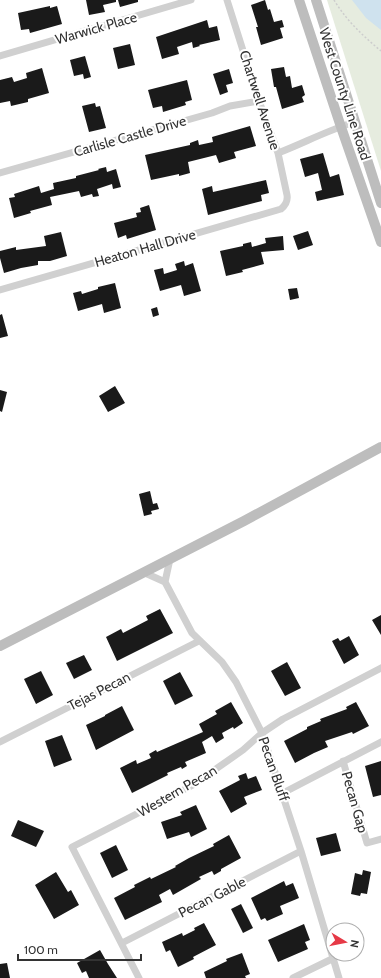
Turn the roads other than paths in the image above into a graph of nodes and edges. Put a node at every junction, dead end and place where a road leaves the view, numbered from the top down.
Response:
1 (191, 0) edge
2 (227, 0) edge
3 (300, 0) edge
4 (316, 0) edge
5 (0, 56) edge
6 (259, 101) junction
7 (356, 122) junction
8 (341, 127) junction
9 (278, 153) junction
10 (0, 173) edge
11 (287, 202) joint
12 (381, 203) edge
13 (381, 242) edge
14 (0, 290) edge
15 (381, 447) edge
16 (170, 559) junction
17 (144, 573) junction
18 (165, 582) junction
19 (199, 641) junction
20 (0, 646) edge
21 (381, 668) edge
22 (262, 733) junction
23 (0, 742) edge
24 (381, 742) edge
25 (343, 761) junction
26 (283, 793) junction
27 (381, 839) edge
28 (302, 851) junction
29 (325, 928) edge
30 (122, 943) junction
31 (326, 962) edge
32 (335, 962) edge
33 (139, 978) edge
34 (293, 978) edge
35 (339, 978) edge

1 - 5 street, Warwick Place
2 - 6 street, Chartwell Avenue
3 - 8 main road, West County Line Road
4 - 7 main road, West County Line Road
6 - 9 street, Chartwell Avenue
6 - 10 street, Carlisle Castle Drive
7 - 8 street
7 - 12 main road, West County Line Road
8 - 9 street
8 - 13 main road, West County Line Road
9 - 11 street, Chartwell Avenue
11 - 14 street, Heaton Hall Drive
15 - 16 main road
16 - 17 main road
16 - 18 street
17 - 18 street
17 - 20 main road
18 - 19 street, Pecan Bluff
19 - 22 street, Pecan Bluff
19 - 23 street, Tejas Pecan
21 - 22 street, Western Pecan
22 - 26 street, Pecan Bluff
22 - 30 street, Western Pecan
24 - 25 street
25 - 26 street
25 - 27 street, Pecan Gap
26 - 28 street, Pecan Bluff
28 - 29 street, Pecan Bluff
28 - 30 street, Pecan Gable
30 - 33 street
31 - 34 street
32 - 35 street, Pecan Bluff

